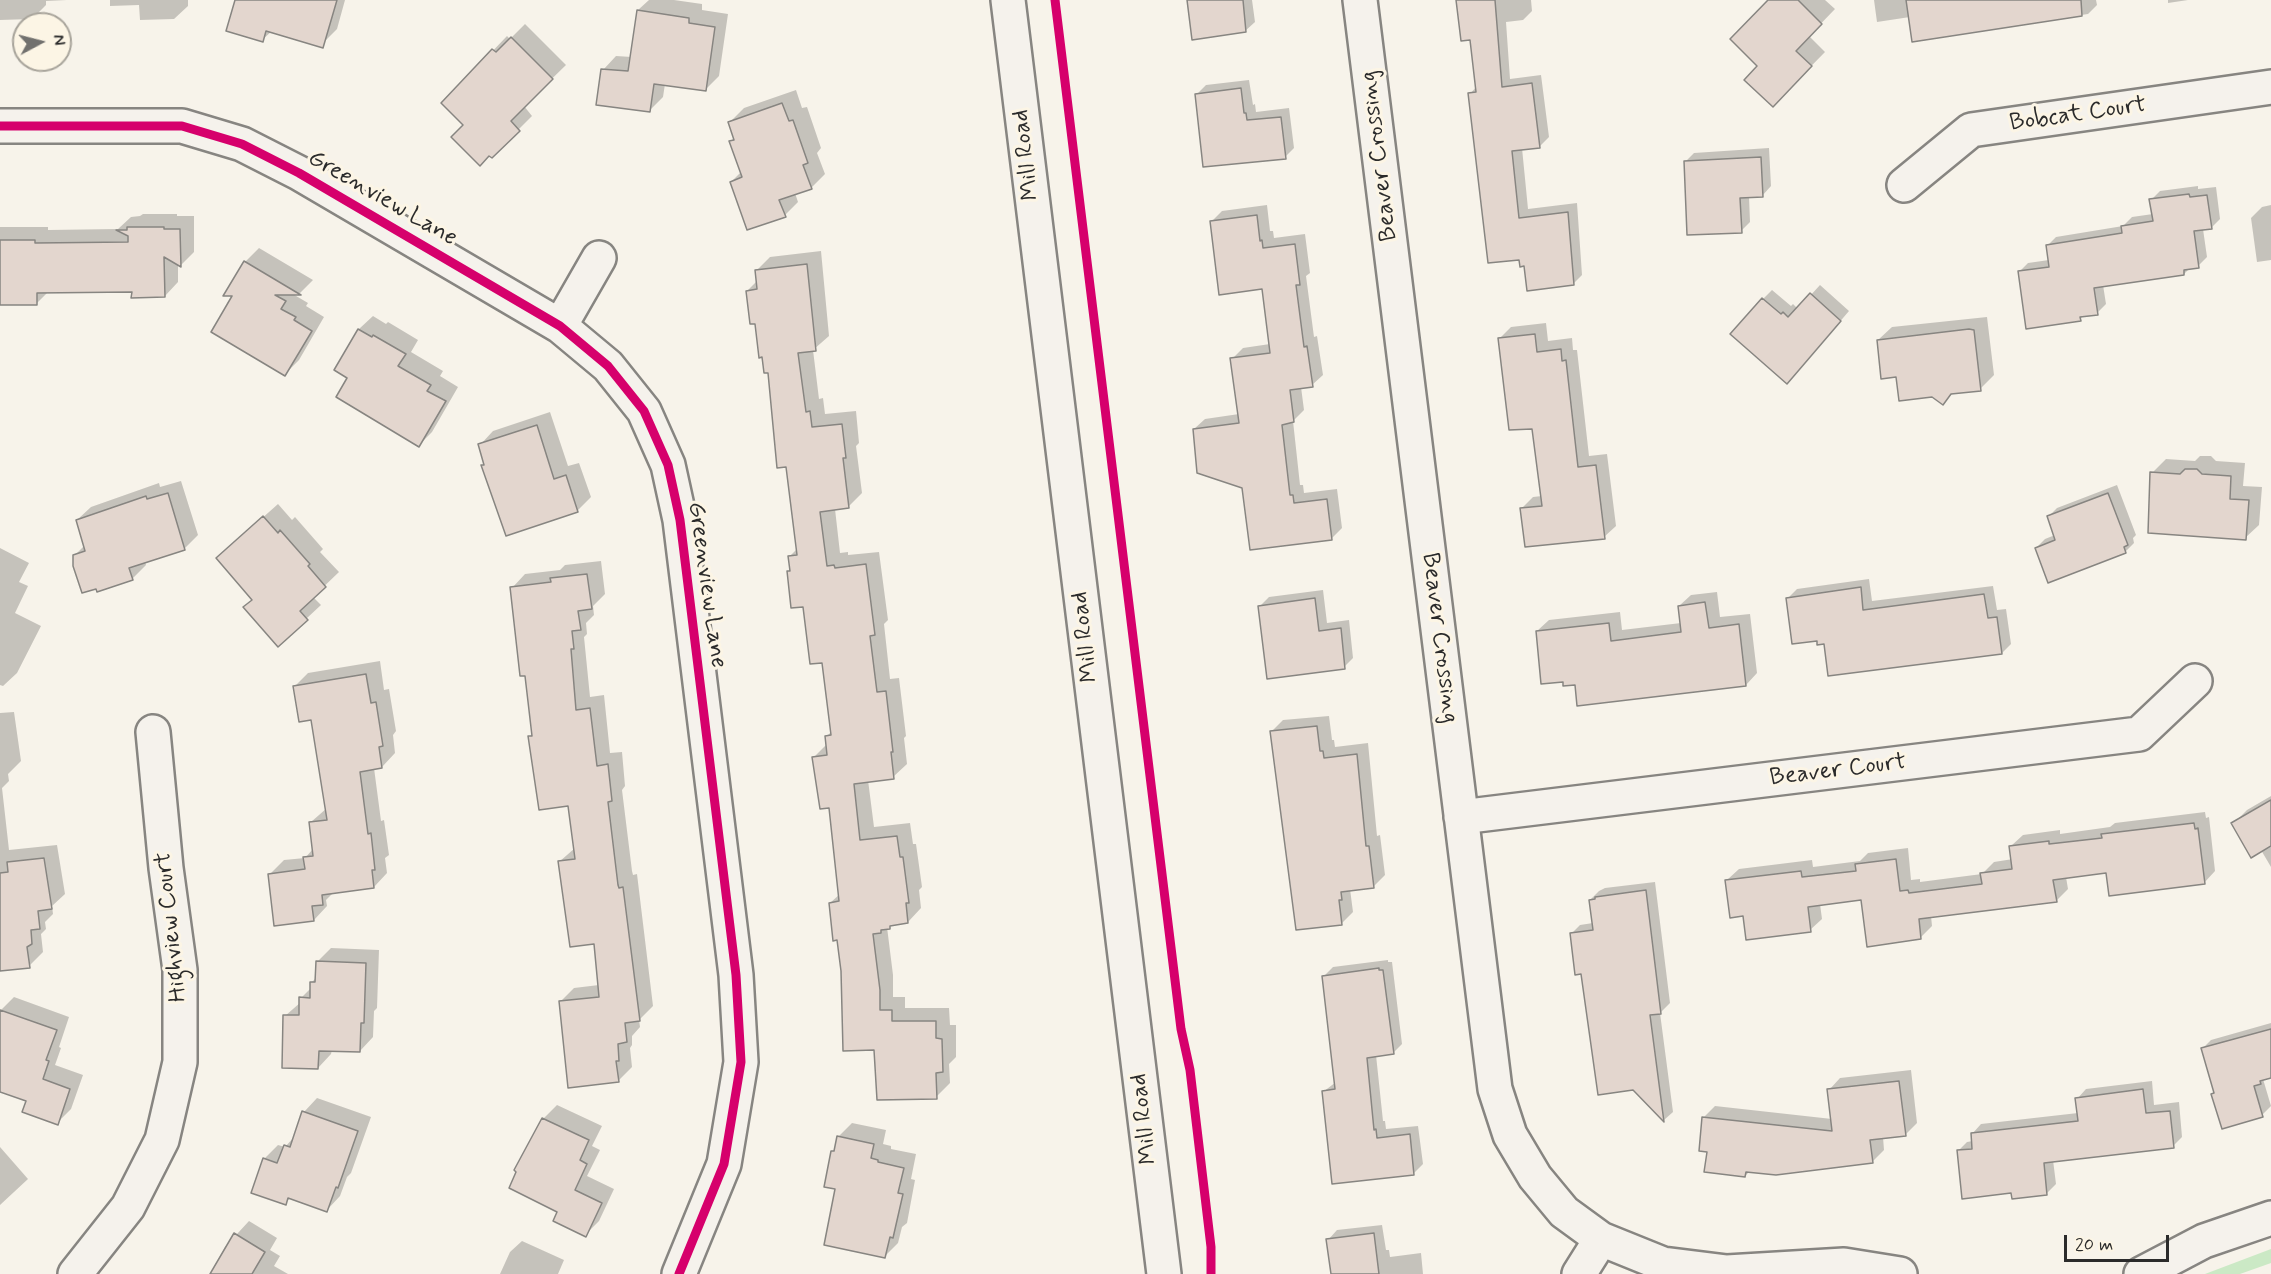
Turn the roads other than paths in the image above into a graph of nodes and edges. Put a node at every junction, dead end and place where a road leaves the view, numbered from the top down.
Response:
1 (1008, 0) edge
2 (1360, 0) edge
3 (2271, 87) edge
4 (0, 126) edge
5 (1904, 184) dead end
6 (598, 258) dead end
7 (560, 326) junction
8 (2195, 681) dead end
9 (153, 732) dead end
10 (1461, 817) junction
11 (2271, 1218) edge
12 (1601, 1239) junction
13 (75, 1274) edge
14 (680, 1274) edge
15 (1164, 1274) edge
16 (1579, 1274) edge
17 (1900, 1274) edge
18 (2141, 1274) edge

1 - 15 street, Mill Road
2 - 10 street, Beaver Crossing
3 - 5 street, Bobcat Court
4 - 7 street, Greenview Lane
6 - 7 street
7 - 14 street, Greenview Lane
8 - 10 street, Beaver Court
9 - 13 street, Highview Court
10 - 12 street, Beaver Crossing
11 - 18 street
12 - 16 street
12 - 17 street, Beaver Crossing

